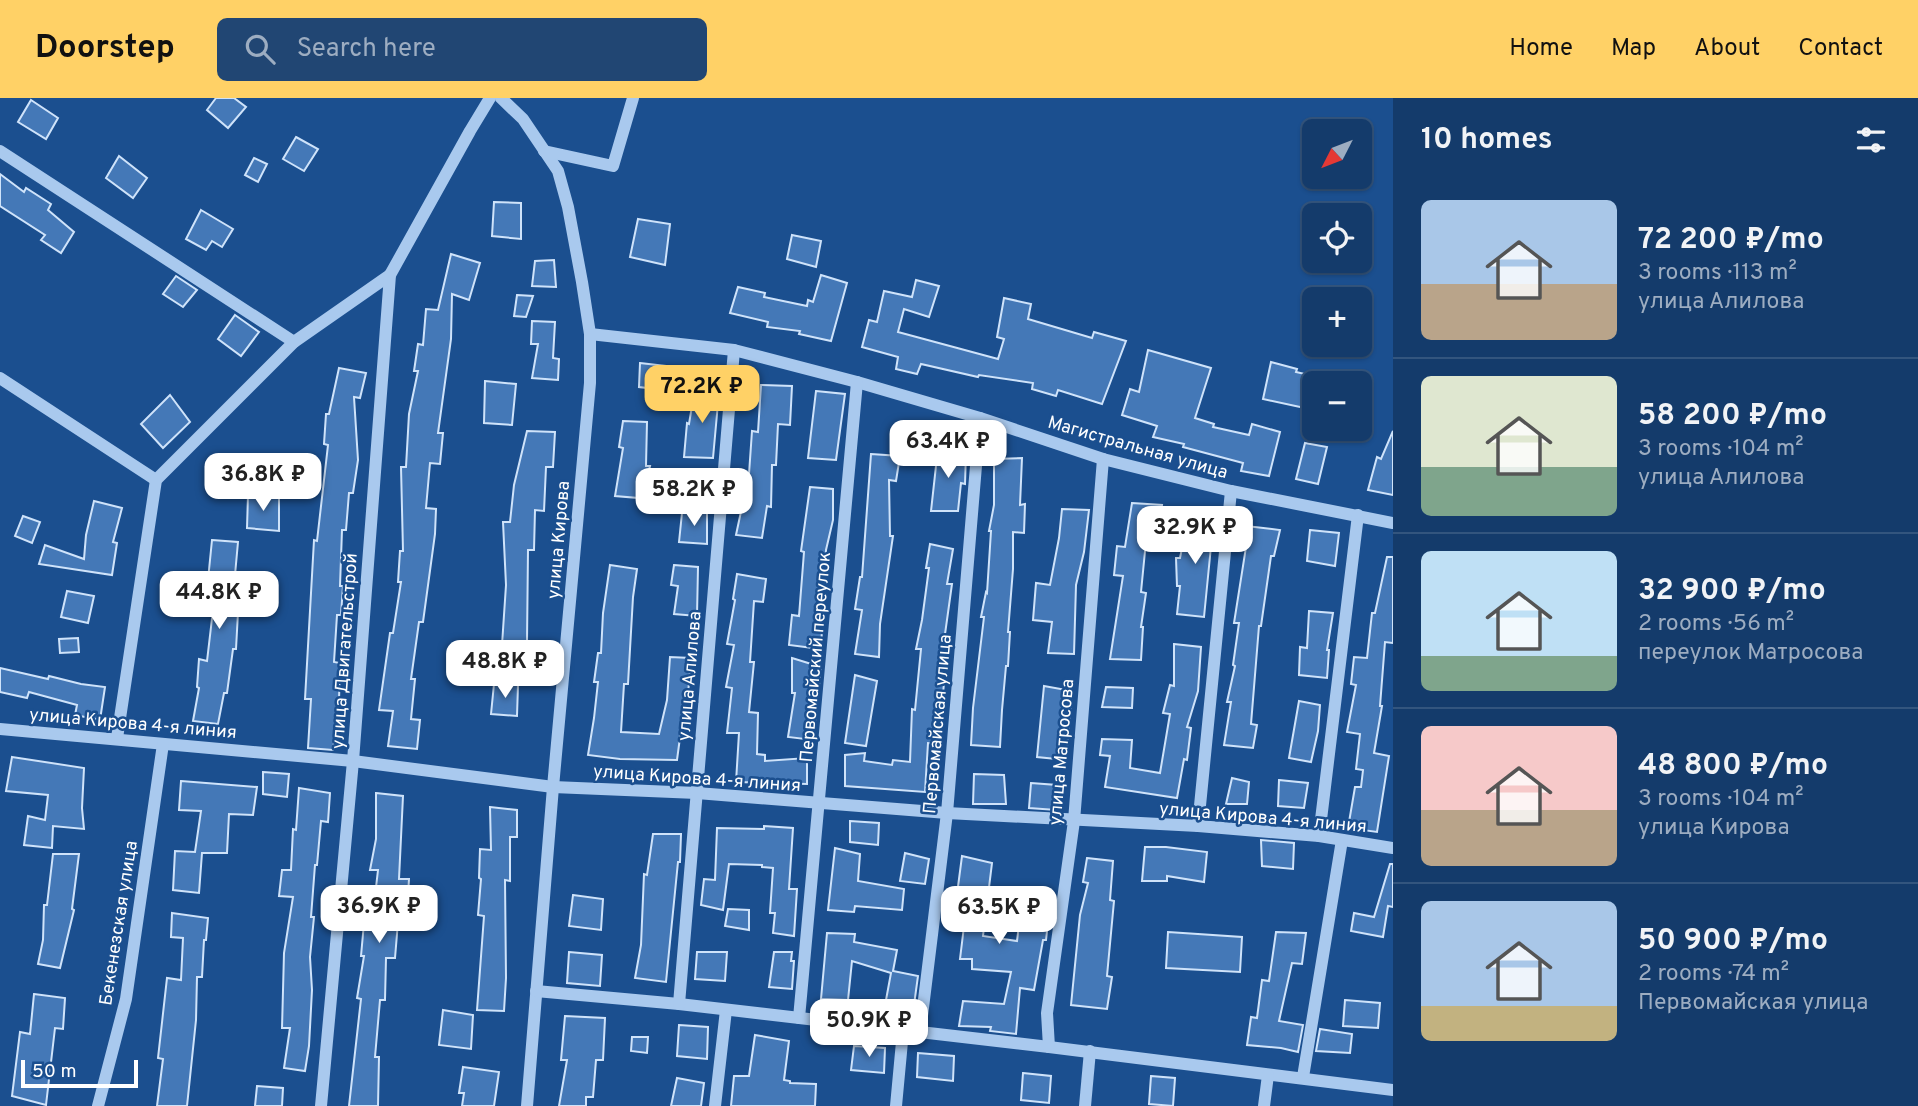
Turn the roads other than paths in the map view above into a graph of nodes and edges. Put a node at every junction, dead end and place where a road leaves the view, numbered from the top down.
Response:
1 (491, 98) edge
2 (501, 98) edge
3 (633, 98) edge
4 (0, 151) edge
5 (544, 151) junction
6 (390, 275) junction
7 (590, 334) junction
8 (294, 342) junction
9 (734, 350) junction
10 (0, 378) edge
11 (857, 382) junction
12 (980, 418) junction
13 (1103, 459) junction
14 (156, 480) junction
15 (1231, 491) junction
16 (1359, 515) junction
17 (1393, 523) edge
18 (0, 729) edge
19 (117, 738) junction
20 (163, 744) junction
21 (353, 761) junction
22 (553, 787) junction
23 (697, 793) junction
24 (820, 804) junction
25 (947, 813) junction
26 (1074, 821) junction
27 (1198, 826) junction
28 (1319, 836) junction
29 (1342, 840) junction
30 (1393, 848) edge
31 (536, 991) junction
32 (679, 1004) junction
33 (726, 1010) junction
34 (799, 1018) junction
35 (903, 1031) junction
36 (920, 1032) junction
37 (1049, 1046) junction
38 (1090, 1051) junction
39 (1268, 1075) junction
40 (1303, 1077) junction
41 (1393, 1090) edge
42 (98, 1106) edge
43 (321, 1106) edge
44 (527, 1106) edge
45 (715, 1106) edge
46 (896, 1106) edge
47 (1085, 1106) edge
48 (1264, 1106) edge

1 - 6 street, улица Двигательстрой
2 - 5 street, улица Кирова
3 - 5 street
4 - 8 street
5 - 7 street, улица Кирова
6 - 8 street
6 - 21 street, улица Двигательстрой
7 - 9 street, Магистральная улица
7 - 22 street, улица Кирова
8 - 14 street
9 - 11 street, Магистральная улица
9 - 23 street, улица Алилова
10 - 14 street
11 - 12 street, Магистральная улица
11 - 24 street, Первомайский переулок
12 - 13 street, Магистральная улица
12 - 25 street, Первомайская улица
13 - 15 street, Магистральная улица
13 - 26 street, улица Матросова
14 - 19 street
15 - 16 street, Магистральная улица
15 - 27 street
16 - 17 street, Магистральная улица
16 - 28 street
18 - 19 street, улица Кирова 4-я линия
19 - 20 street, улица Кирова 4-я линия
20 - 21 street, улица Кирова 4-я линия
20 - 42 street, Бекенезская улица
21 - 22 street, улица Кирова 4-я линия
21 - 43 street, улица Двигательстрой
22 - 23 street, улица Кирова 4-я линия
22 - 31 street, улица Кирова
23 - 24 street, улица Кирова 4-я линия
23 - 32 street, улица Алилова
24 - 25 street, улица Кирова 4-я линия
24 - 34 street, Первомайский переулок
25 - 26 street, улица Кирова 4-я линия
25 - 36 street, Первомайская улица
26 - 27 street, улица Кирова 4-я линия
26 - 37 street, улица Матросова
27 - 28 street, улица Кирова 4-я линия
28 - 29 street, улица Кирова 4-я линия
29 - 30 street, улица Кирова 4-я линия
29 - 40 street
31 - 32 street
31 - 44 street, улица Кирова
32 - 33 street
33 - 34 street
33 - 45 street
34 - 35 street
35 - 36 street
35 - 46 street
36 - 37 street
37 - 38 street
38 - 39 street
38 - 47 street
39 - 40 street
39 - 48 street
40 - 41 street

